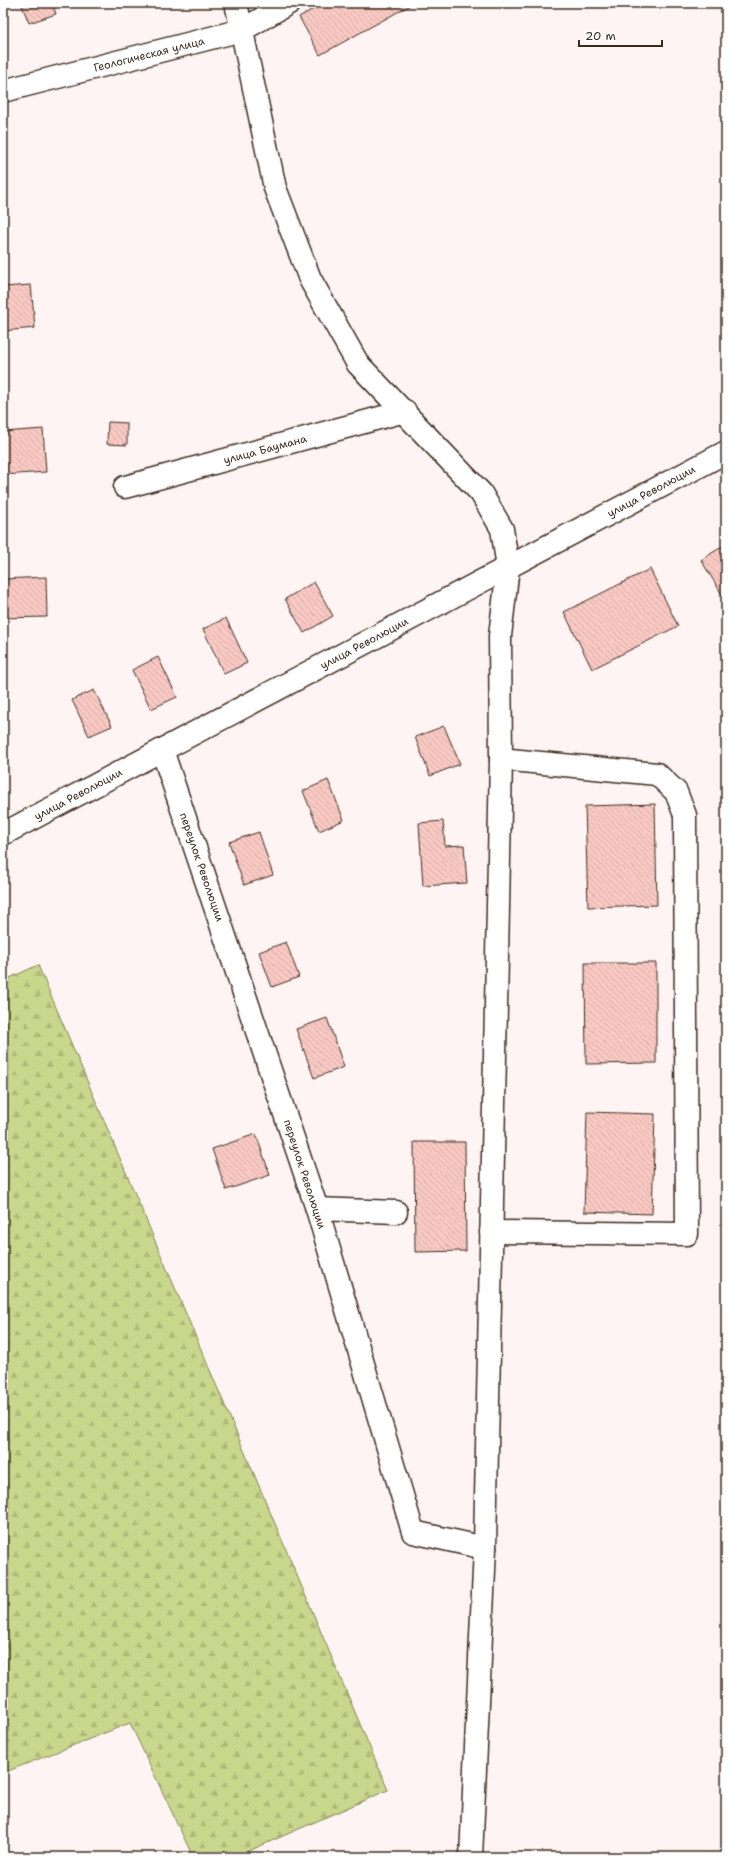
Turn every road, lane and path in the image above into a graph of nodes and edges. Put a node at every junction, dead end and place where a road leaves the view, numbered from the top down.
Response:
1 (236, 3) edge
2 (289, 3) edge
3 (242, 30) junction
4 (3, 91) edge
5 (406, 411) junction
6 (726, 452) edge
7 (125, 487) dead end
8 (508, 567) junction
9 (162, 750) junction
10 (501, 759) junction
11 (3, 834) edge
12 (318, 1209) junction
13 (396, 1212) dead end
14 (491, 1232) junction
15 (486, 1548) junction
16 (471, 1857) edge

1 - 3 street
2 - 3 street, Геологическая улица
3 - 4 street, Геологическая улица
3 - 5 street
5 - 7 street, улица Баумана
5 - 8 street
6 - 8 street, улица Революции
8 - 9 street, улица Революции
8 - 10 street
9 - 11 street, улица Революции
9 - 12 street, переулок Революции
10 - 14 street
10 - 14 street
12 - 13 street
12 - 15 street, переулок Революции
14 - 15 street
15 - 16 street

